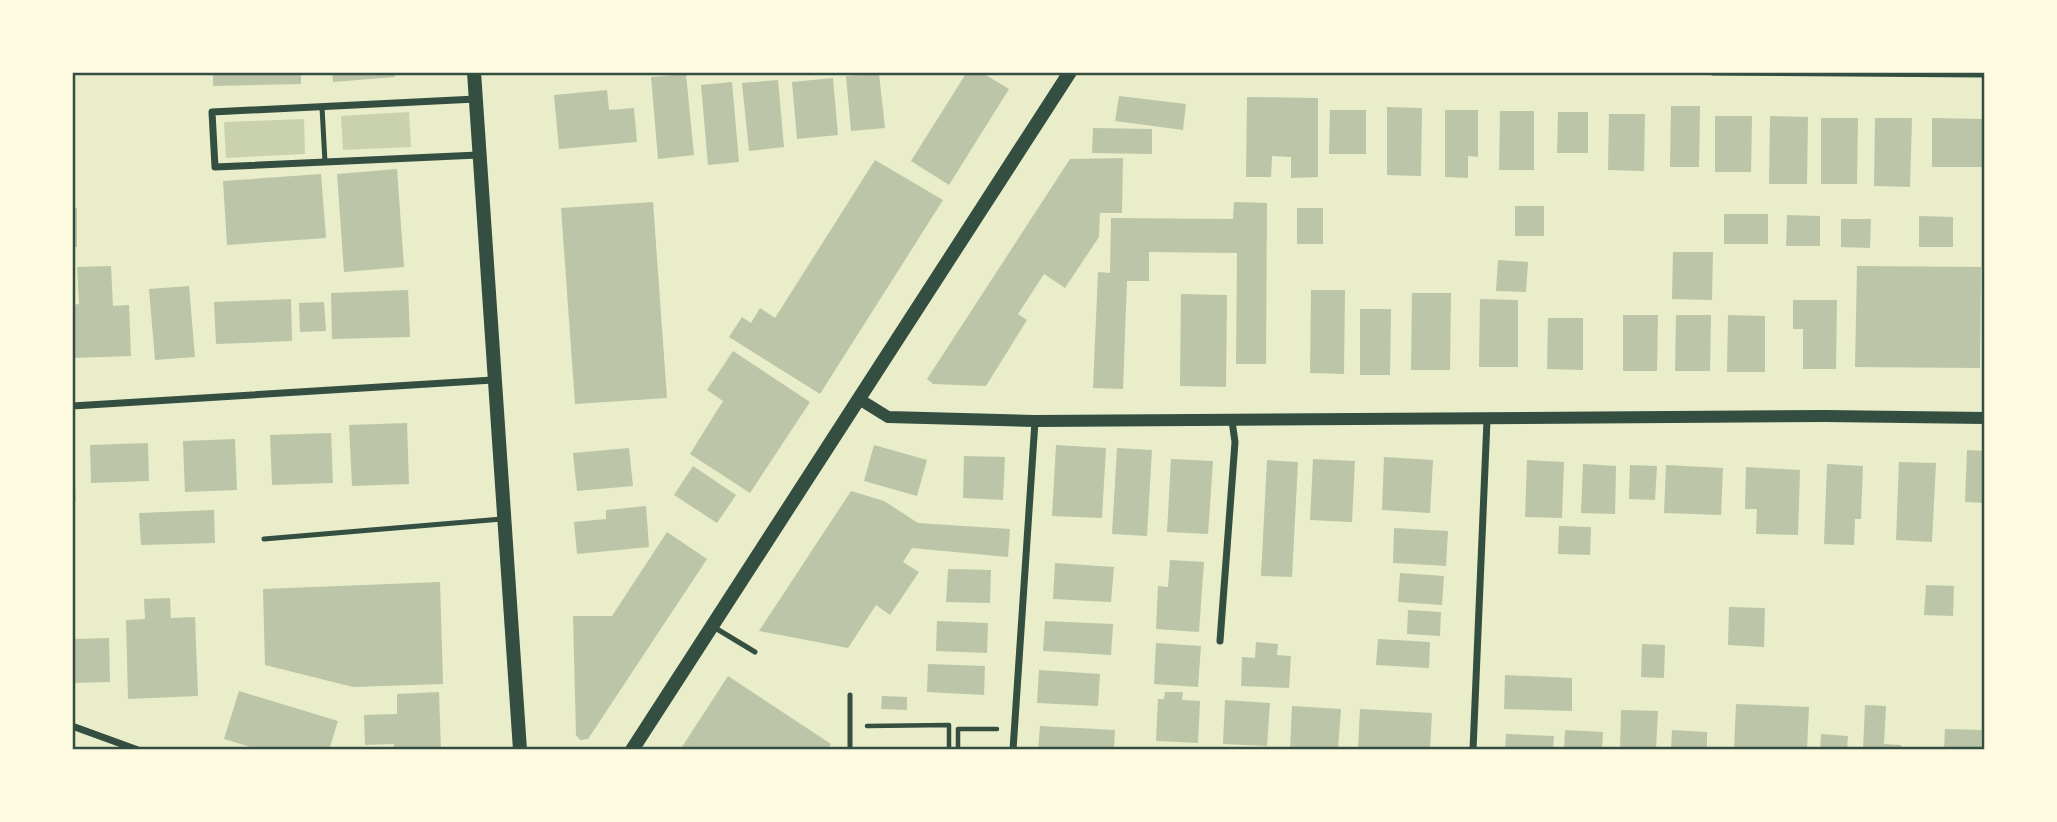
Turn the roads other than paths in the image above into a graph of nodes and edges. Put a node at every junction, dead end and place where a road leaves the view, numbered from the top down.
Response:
1 (474, 72) edge
2 (1070, 72) edge
3 (1713, 72) edge
4 (1985, 74) edge
5 (476, 99) junction
6 (322, 107) junction
7 (478, 155) junction
8 (325, 162) junction
9 (493, 380) junction
10 (859, 400) junction
11 (72, 406) edge
12 (1985, 418) edge
13 (1487, 420) junction
14 (1035, 421) junction
15 (1233, 421) junction
16 (504, 519) junction
17 (264, 540) dead end
18 (712, 626) junction
19 (1220, 641) dead end
20 (755, 652) dead end
21 (850, 695) dead end
22 (72, 726) edge
23 (138, 750) edge
24 (520, 750) edge
25 (632, 750) edge
26 (850, 750) edge
27 (1013, 750) edge
28 (1472, 750) edge

1 - 5 main road
2 - 10 main road
3 - 4 street
5 - 6 street
5 - 7 main road
6 - 8 lane
6 - 8 street
7 - 8 street
7 - 9 main road
9 - 11 street
9 - 16 main road
10 - 14 street
10 - 18 main road
12 - 13 street
13 - 15 street
13 - 28 street
14 - 15 street
14 - 27 street
15 - 19 street
16 - 17 lane
16 - 24 main road
18 - 20 lane
18 - 25 main road
21 - 26 lane
22 - 23 street

